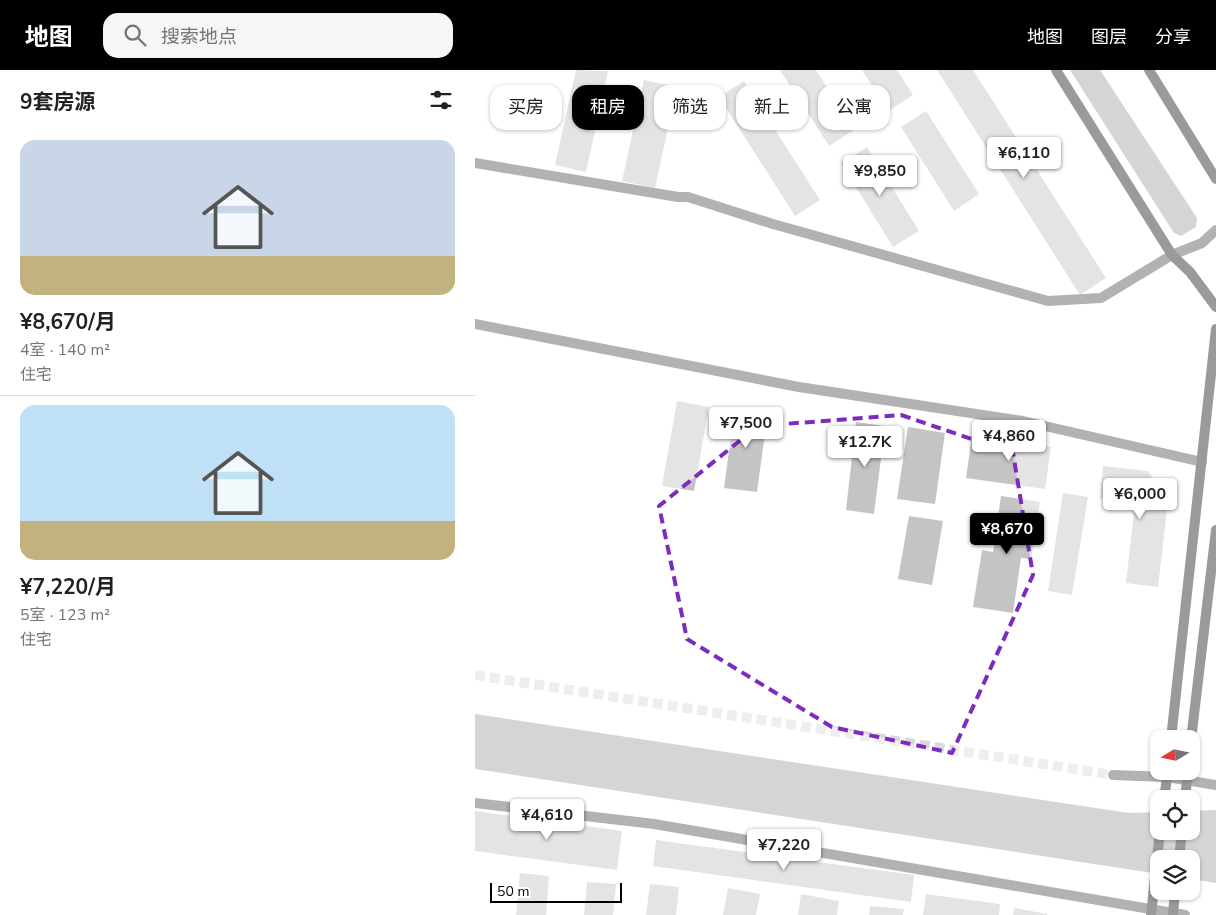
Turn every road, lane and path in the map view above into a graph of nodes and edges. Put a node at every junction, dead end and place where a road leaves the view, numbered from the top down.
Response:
1 (1056, 70) edge
2 (1149, 70) edge
3 (475, 163) edge
4 (1215, 174) edge
5 (1216, 230) edge
6 (1172, 255) junction
7 (1216, 307) edge
8 (475, 324) edge
9 (1216, 329) edge
10 (1202, 462) junction
11 (1216, 530) edge
12 (1172, 730) edge
13 (1192, 730) edge
14 (1150, 774) edge
15 (1113, 775) tunnel mouth
16 (1200, 780) edge
17 (1216, 785) edge
18 (475, 803) edge
19 (1160, 840) edge
20 (1174, 900) edge
21 (1151, 912) edge
22 (1173, 914) edge
23 (1185, 915) edge

1 - 6 main road
2 - 4 main road
3 - 6 street
5 - 6 street
6 - 7 main road
8 - 10 street
9 - 10 main road
10 - 12 main road
11 - 13 main road
14 - 15 street
16 - 17 street
18 - 21 street
19 - 21 main road
20 - 22 main road
21 - 22 street
22 - 23 street

